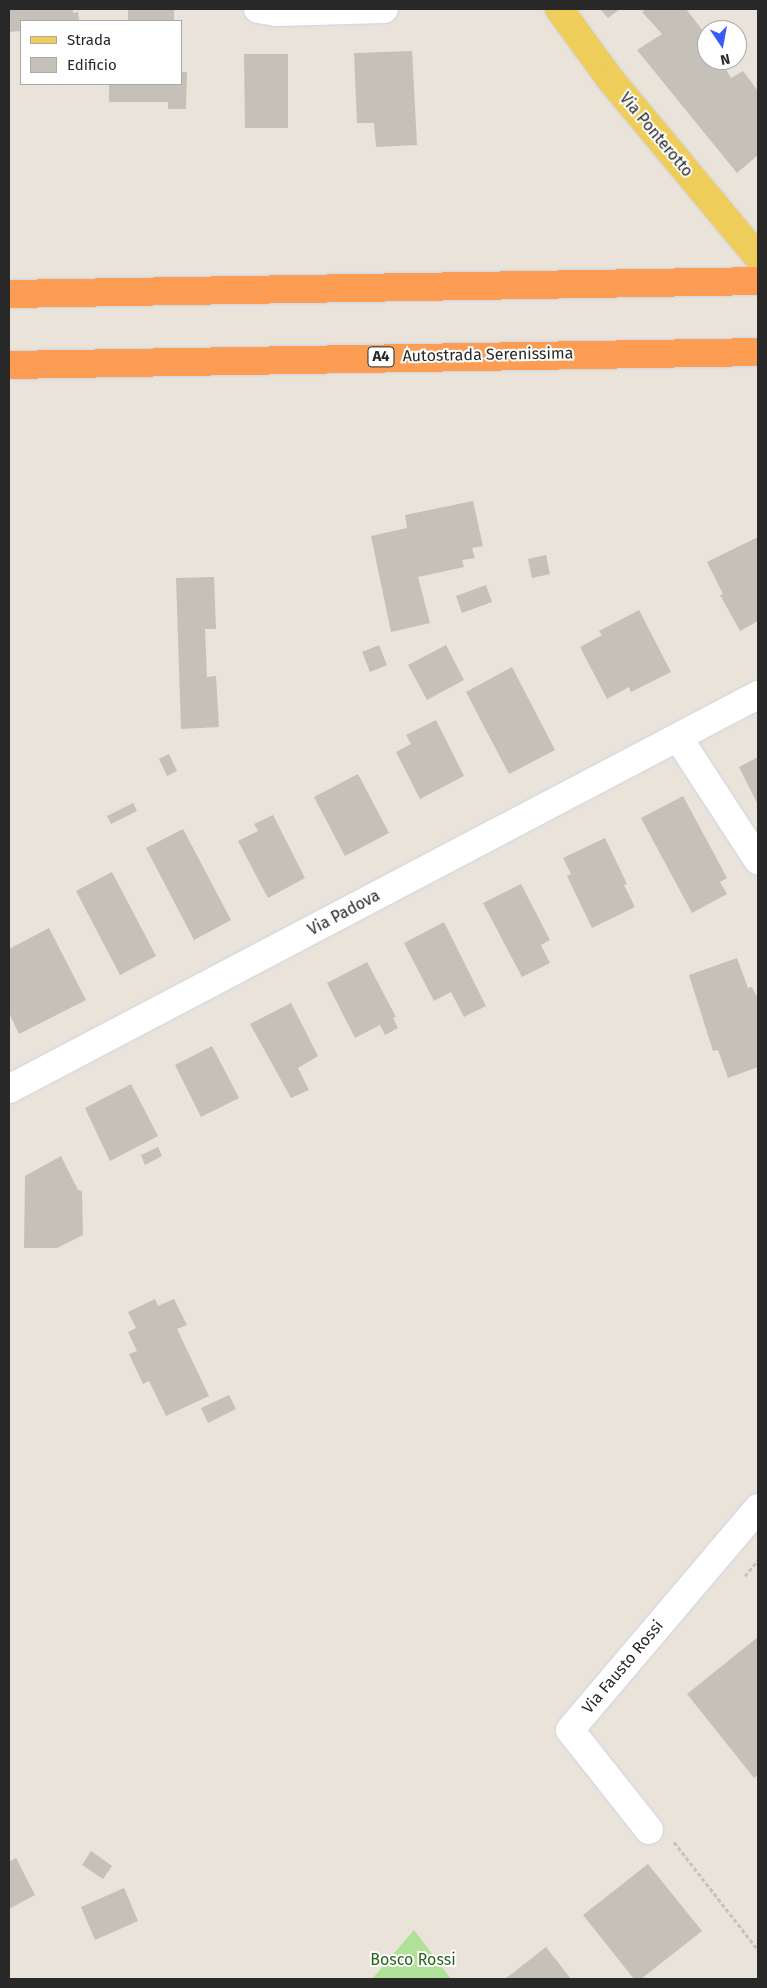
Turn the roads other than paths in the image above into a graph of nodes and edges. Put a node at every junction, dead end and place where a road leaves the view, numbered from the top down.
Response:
1 (258, 9) edge
2 (384, 9) edge
3 (559, 9) edge
4 (758, 258) edge
5 (758, 281) edge
6 (9, 294) edge
7 (756, 352) edge
8 (9, 365) edge
9 (758, 695) edge
10 (679, 739) junction
11 (758, 860) edge
12 (9, 1089) edge
13 (758, 1508) edge
14 (649, 1830) road end

1 - 2 street
3 - 4 main road, Via Ponterotto
5 - 6 highway
7 - 8 highway, Autostrada Serenissima / A4
9 - 10 street, Via Padova
10 - 11 street
10 - 12 street, Via Padova
13 - 14 street, Via Fausto Rossi

